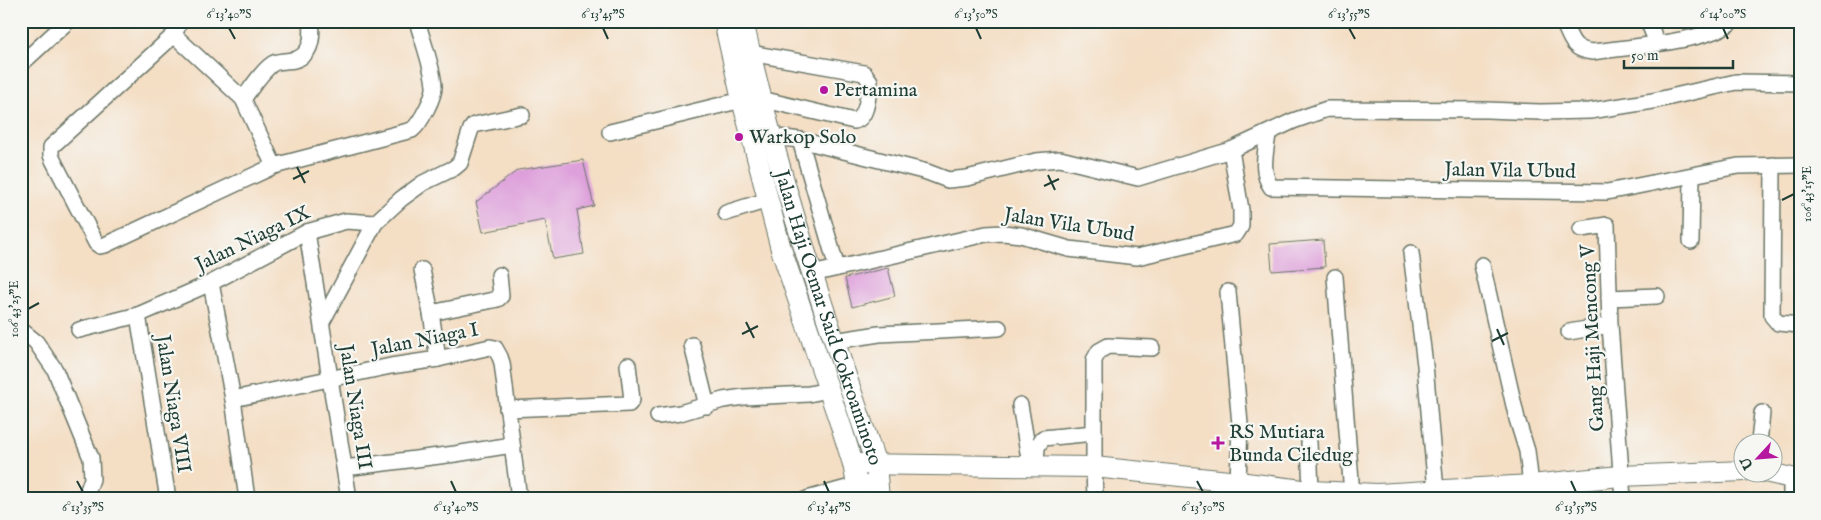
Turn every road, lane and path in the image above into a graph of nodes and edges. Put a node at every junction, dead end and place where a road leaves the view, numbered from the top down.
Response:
1 (68, 21) edge
2 (311, 21) edge
3 (417, 21) edge
4 (724, 21) edge
5 (1563, 21) edge
6 (1648, 21) edge
7 (1732, 21) edge
8 (1793, 21) edge
9 (1800, 23) edge
10 (177, 28) edge
11 (740, 42) edge
12 (1657, 43) junction
13 (21, 64) edge
14 (1800, 83) edge
15 (243, 99) junction
16 (752, 99) junction
17 (522, 115) dead end
18 (610, 132) dead end
19 (751, 134) junction
20 (1268, 134) junction
21 (772, 136) junction
22 (800, 140) junction
23 (1231, 150) junction
24 (1800, 165) edge
25 (274, 166) junction
26 (1773, 166) junction
27 (1692, 176) junction
28 (768, 200) junction
29 (726, 213) dead end
30 (375, 223) junction
31 (1581, 229) dead end
32 (307, 232) junction
33 (1691, 241) dead end
34 (1411, 253) dead end
35 (1482, 265) dead end
36 (837, 268) junction
37 (422, 270) dead end
38 (812, 274) junction
39 (499, 275) dead end
40 (1335, 277) dead end
41 (211, 282) junction
42 (1228, 292) dead end
43 (1657, 296) dead end
44 (1609, 298) junction
45 (431, 313) junction
46 (138, 315) junction
47 (322, 322) junction
48 (1800, 325) edge
49 (1610, 326) junction
50 (999, 328) dead end
51 (21, 330) edge
52 (79, 330) dead end
53 (1569, 332) dead end
54 (834, 341) junction
55 (692, 345) dead end
56 (1152, 348) dead end
57 (438, 359) junction
58 (628, 365) dead end
59 (330, 380) junction
60 (828, 390) junction
61 (233, 400) junction
62 (1020, 405) dead end
63 (707, 406) junction
64 (507, 409) junction
65 (1762, 413) dead end
66 (658, 416) dead end
67 (1760, 432) edge
68 (1094, 433) junction
69 (1309, 442) dead end
70 (512, 445) junction
71 (853, 464) junction
72 (1034, 465) junction
73 (1094, 467) junction
74 (345, 468) junction
75 (1734, 471) edge
76 (1620, 476) junction
77 (1795, 479) edge
78 (877, 482) edge
79 (1531, 485) junction
80 (1229, 487) edge
81 (1573, 490) edge
82 (1311, 491) junction
83 (1436, 491) junction
84 (859, 492) edge
85 (1339, 495) edge
86 (83, 499) edge
87 (168, 499) edge
88 (248, 499) edge
89 (349, 499) edge
90 (519, 499) edge
91 (807, 499) edge
92 (1096, 499) edge
93 (1623, 499) edge
94 (1790, 499) edge

1 - 13 street
2 - 15 street
3 - 25 street
4 - 11 main road, Jalan Haji Oemar Said Cokroaminoto
5 - 12 street
6 - 12 street
7 - 12 street
8 - 9 street
10 - 15 street
10 - 25 street
11 - 16 main road, Jalan Haji Oemar Said Cokroaminoto
11 - 16 street
14 - 20 street
15 - 25 street
16 - 18 street
16 - 19 main road, Jalan Haji Oemar Said Cokroaminoto
16 - 21 main road, Jalan Haji Oemar Said Cokroaminoto
17 - 30 street
19 - 21 street
19 - 28 main road, Jalan Haji Oemar Said Cokroaminoto
20 - 23 street
20 - 27 street, Jalan Vila Ubud
21 - 22 street
21 - 38 main road, Jalan Haji Oemar Said Cokroaminoto
22 - 23 street
22 - 36 street
23 - 36 street, Jalan Vila Ubud
24 - 26 street, Jalan Vila Ubud
26 - 27 street, Jalan Vila Ubud
26 - 48 street
27 - 33 street
28 - 29 street
28 - 60 main road, Jalan Haji Oemar Said Cokroaminoto
30 - 32 street, Jalan Niaga IX
30 - 47 street, Jalan Niaga III
31 - 44 street, Gang Haji Mencong V
32 - 41 street, Jalan Niaga IX
32 - 47 street, Jalan Niaga III
34 - 83 street
35 - 79 street
36 - 38 street, Jalan Vila Ubud
37 - 45 street
38 - 54 main road, Jalan Haji Oemar Said Cokroaminoto
39 - 45 street
40 - 85 street
41 - 46 street, Jalan Niaga IX
41 - 61 street
42 - 80 street
43 - 44 street
44 - 49 street, Gang Haji Mencong V
45 - 57 street
46 - 52 street, Jalan Niaga IX
46 - 87 street, Jalan Niaga VIII
47 - 59 street, Jalan Niaga III
49 - 53 street
49 - 76 street, Gang Haji Mencong V
50 - 54 street
51 - 86 street
54 - 78 main road, Jalan Haji Oemar Said Cokroaminoto
55 - 63 street
56 - 68 street
57 - 59 street, Jalan Niaga I
57 - 64 street, Jalan Niaga I
58 - 64 street
59 - 61 street, Jalan Niaga I
59 - 74 street, Jalan Niaga III
60 - 63 street
60 - 71 main road, Jalan Haji Oemar Said Cokroaminoto
61 - 88 street
62 - 72 street
63 - 66 street
64 - 70 street, Jalan Niaga I
65 - 67 street
68 - 72 street
68 - 73 street
69 - 82 street
70 - 74 street
70 - 90 street, Jalan Niaga I
71 - 78 main road
71 - 84 main road, Jalan Haji Oemar Said Cokroaminoto
72 - 73 main road
72 - 78 main road
73 - 80 main road
73 - 92 street
74 - 89 street, Jalan Niaga III
75 - 76 main road
76 - 81 main road
76 - 93 street, Gang Haji Mencong V
77 - 94 street
78 - 84 street
79 - 81 main road
79 - 83 main road
80 - 82 main road
82 - 85 main road
83 - 85 main road
84 - 91 street

